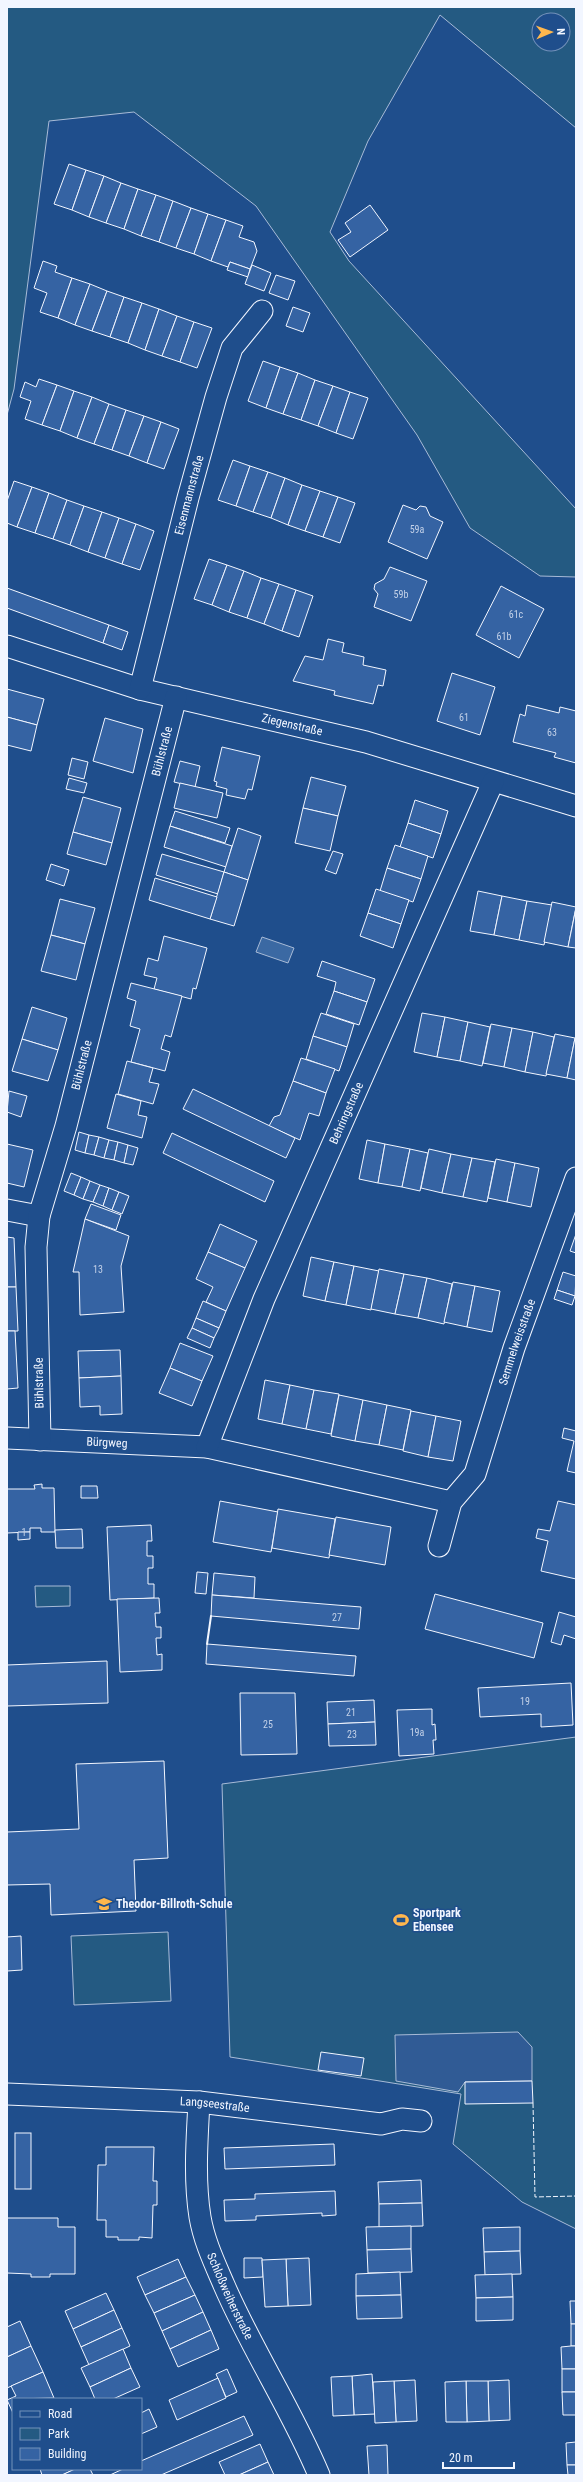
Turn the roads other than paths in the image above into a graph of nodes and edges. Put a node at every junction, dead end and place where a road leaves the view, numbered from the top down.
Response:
1 (262, 310) dead end
2 (7, 646) edge
3 (140, 690) junction
4 (176, 697) junction
5 (493, 782) junction
6 (576, 806) edge
7 (576, 1178) edge
8 (7, 1210) edge
9 (39, 1216) junction
10 (7, 1438) edge
11 (40, 1440) junction
12 (207, 1447) junction
13 (451, 1502) junction
14 (439, 1546) dead end
15 (7, 2094) edge
16 (199, 2102) junction
17 (421, 2121) dead end
18 (319, 2475) edge

1 - 3 street, Eisenmannstraße
2 - 3 street, Ziegenstraße
3 - 4 street, Ziegenstraße
4 - 5 street, Ziegenstraße
4 - 9 street, Bühlstraße
5 - 6 street, Ziegenstraße
5 - 12 street, Behringstraße
7 - 13 street, Semmelweisstraße
8 - 9 street
9 - 11 street, Bühlstraße
10 - 11 street, Bürgweg
11 - 12 street, Bürgweg
12 - 13 street
13 - 14 street, Semmelweisstraße
15 - 16 street, Langseestraße
16 - 17 street, Langseestraße
16 - 18 street, Schloßweiherstraße

